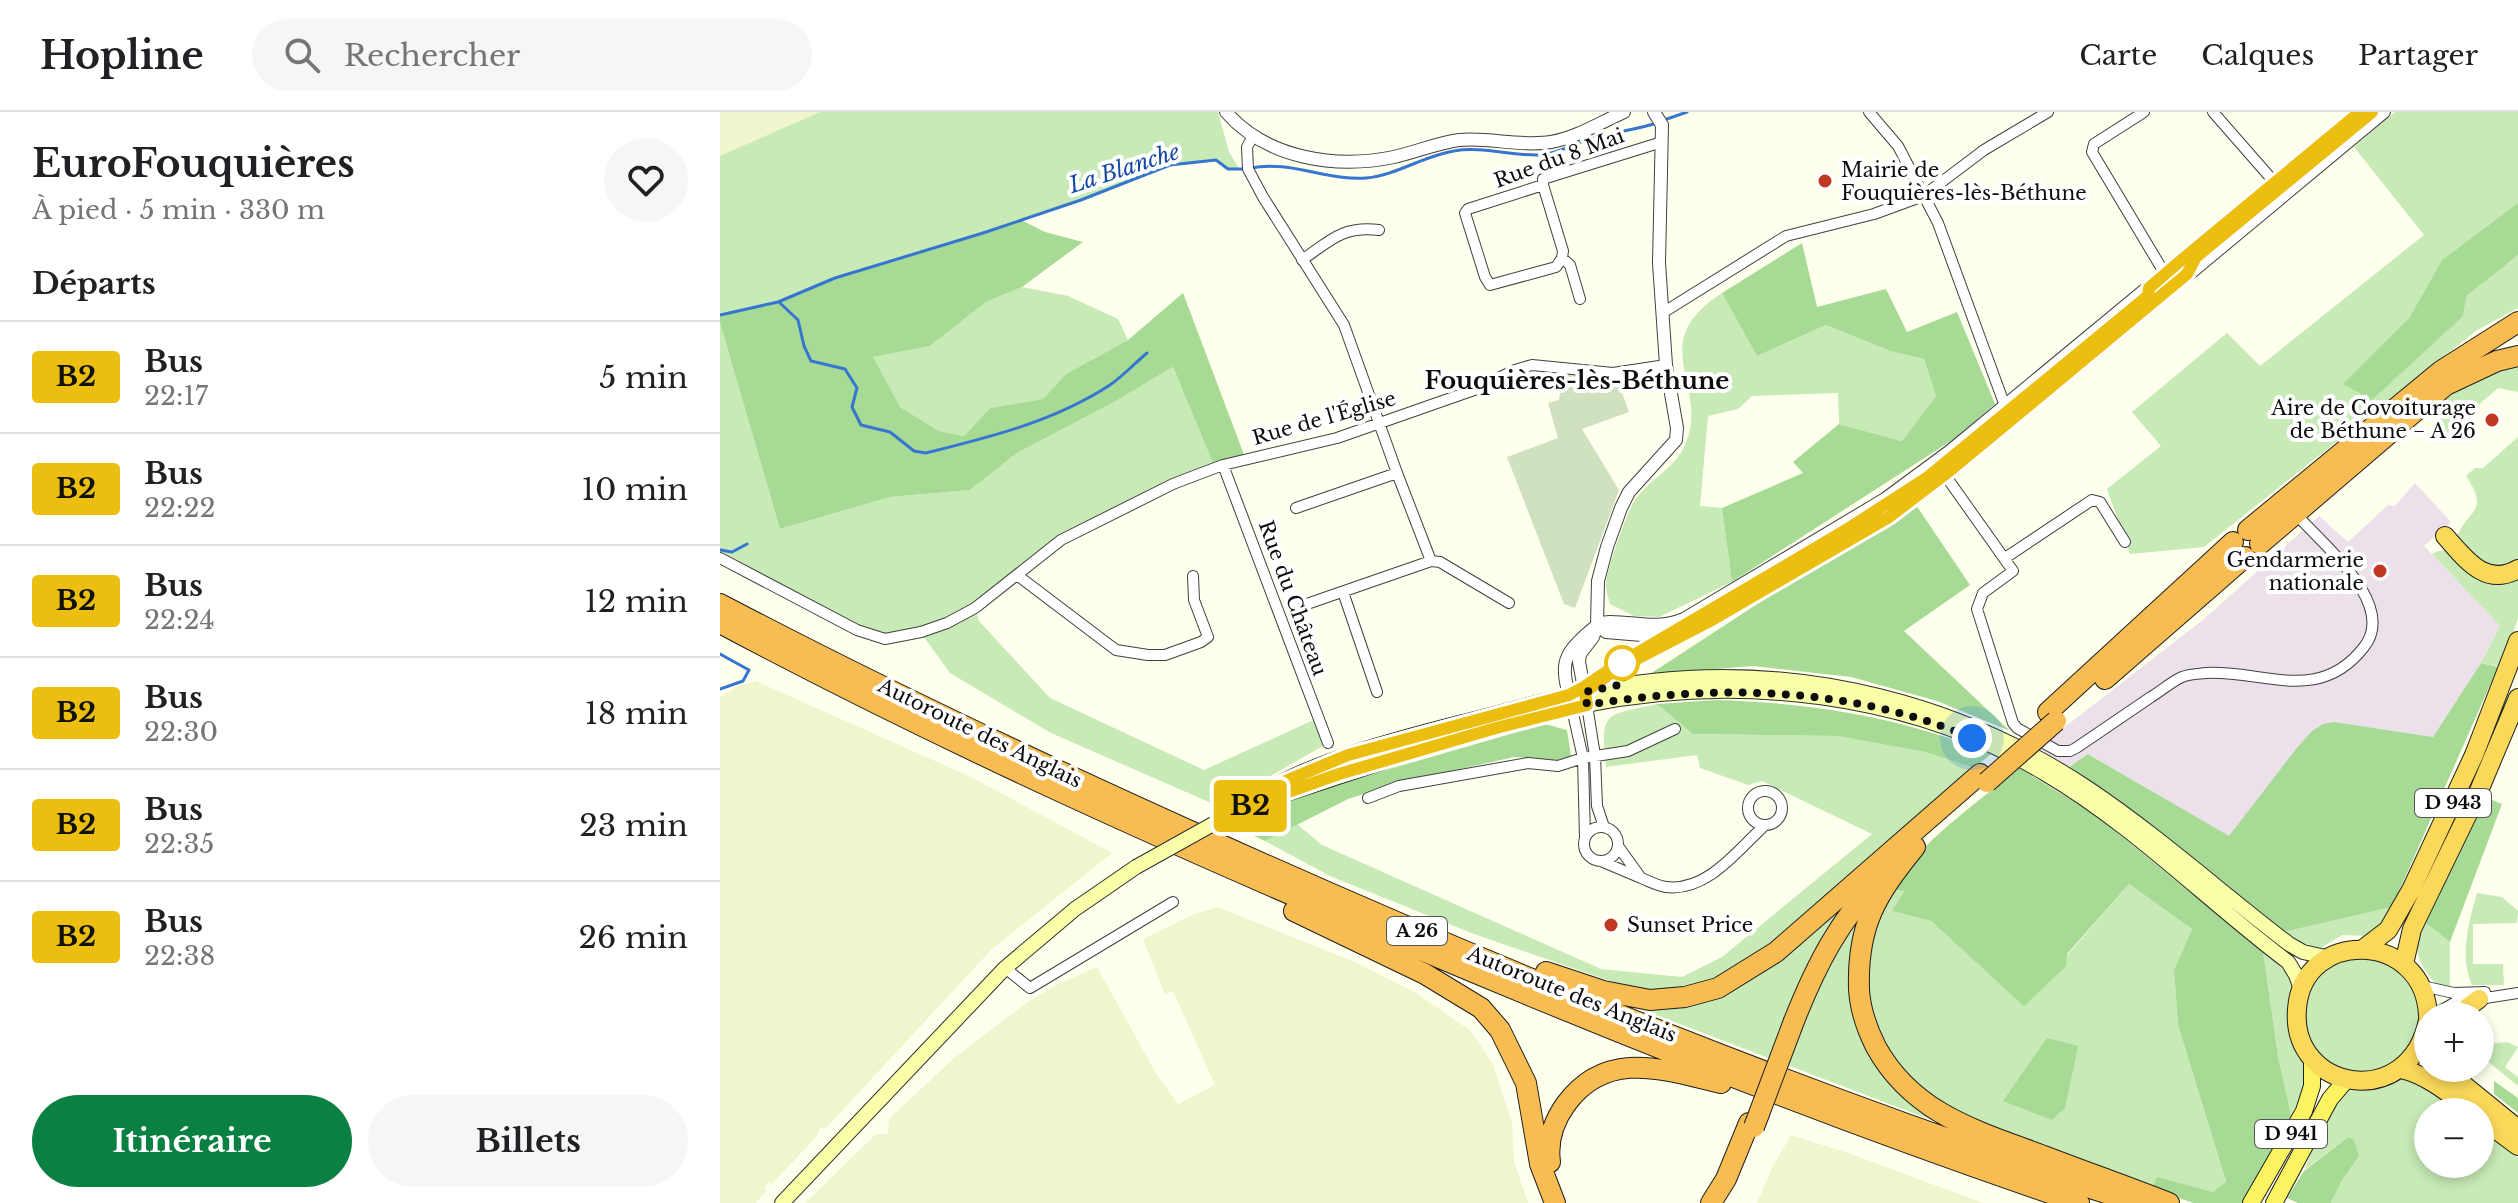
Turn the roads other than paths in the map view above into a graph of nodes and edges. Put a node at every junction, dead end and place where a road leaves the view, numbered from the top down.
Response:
1 (1226, 112) edge
2 (1624, 112) edge
3 (1869, 112) edge
4 (2048, 112) edge
5 (2144, 112) edge
6 (2213, 112) edge
7 (2360, 112) edge
8 (2384, 112) edge
9 (1658, 118) edge
10 (1253, 136) junction
11 (1662, 142) junction
12 (2276, 184) junction
13 (1543, 185) junction
14 (1923, 196) junction
15 (1379, 230) dead end
16 (1562, 258) junction
17 (1302, 260) junction
18 (2170, 279) junction
19 (1580, 299) dead end
20 (1664, 312) junction
21 (2518, 322) edge
22 (2518, 356) edge
23 (1666, 365) junction
24 (2005, 406) junction
25 (2014, 418) junction
26 (1380, 423) junction
27 (1223, 465) junction
28 (1397, 473) junction
29 (1945, 475) junction
30 (1296, 508) dead end
31 (2295, 513) junction
32 (2445, 536) dead end
33 (2125, 542) dead end
34 (2247, 543) junction
35 (720, 558) edge
36 (2005, 558) junction
37 (1431, 561) junction
38 (2518, 569) edge
39 (1017, 575) junction
40 (1193, 576) dead end
41 (1343, 592) junction
42 (1509, 603) dead end
43 (720, 604) edge
44 (1304, 605) dead end
45 (720, 623) edge
46 (1597, 625) junction
47 (2518, 641) edge
48 (1377, 692) dead end
49 (2518, 698) edge
50 (1578, 700) junction
51 (1675, 729) dead end
52 (1328, 743) dead end
53 (1589, 757) junction
54 (1368, 798) dead end
55 (1765, 825) dead end
56 (1604, 827) junction
57 (1147, 831) junction
58 (1585, 838) junction
59 (1909, 844) junction
60 (1618, 846) junction
61 (1603, 862) junction
62 (1641, 878) junction
63 (1173, 902) dead end
64 (1388, 919) junction
65 (2363, 949) junction
66 (2330, 958) junction
67 (2404, 964) junction
68 (1005, 968) junction
69 (2422, 986) junction
70 (2301, 989) junction
71 (2518, 993) edge
72 (2499, 994) junction
73 (2479, 999) junction
74 (2424, 1002) edge
75 (2460, 1002) edge
76 (2475, 1002) edge
77 (2414, 1054) edge
78 (2312, 1058) junction
79 (2401, 1069) junction
80 (2347, 1079) junction
81 (2455, 1082) edge
82 (1779, 1095) junction
83 (2457, 1098) edge
84 (2468, 1098) edge
85 (2494, 1118) edge
86 (1751, 1125) junction
87 (2494, 1125) edge
88 (2518, 1129) edge
89 (2518, 1146) edge
90 (782, 1203) edge
91 (1555, 1203) edge
92 (1565, 1203) edge
93 (1711, 1203) edge
94 (1723, 1203) edge
95 (2079, 1203) edge
96 (2136, 1203) edge
97 (2169, 1203) edge
98 (2251, 1203) edge
99 (2274, 1203) edge

1 - 10 street
2 - 10 street
3 - 14 street
4 - 14 street
5 - 18 street
6 - 12 street
7 - 12 street
8 - 18 street
9 - 11 street
10 - 17 street
11 - 13 street, Rue du 8 Mai
11 - 20 street
12 - 18 street
13 - 16 street
13 - 16 street, Rue du 8 Mai
14 - 20 street
14 - 24 street
15 - 17 street
16 - 19 street
17 - 26 street
18 - 24 street
18 - 25 street
20 - 23 street
21 - 34 highway
22 - 31 highway
23 - 26 street, Rue de l'Église
23 - 46 street
24 - 25 street
24 - 46 street
25 - 29 street
26 - 27 street, Rue de l'Église
26 - 28 street
27 - 39 street, Rue de l'Église
27 - 52 street, Rue du Château
28 - 30 street
28 - 37 street
29 - 36 street
29 - 46 street
31 - 34 highway
31 - 36 street
32 - 38 highway
33 - 36 street
34 - 59 highway
35 - 39 street, Rue de l'Église
37 - 41 street
37 - 42 street
39 - 40 street
41 - 44 street
41 - 48 street
43 - 64 highway, Autoroute des Anglais / A 26
45 - 57 highway, Autoroute des Anglais / A 26
46 - 50 street
47 - 65 highway, D 943
49 - 67 highway, D 943
50 - 53 street
50 - 66 main road
50 - 68 main road, bridge
50 - 70 main road
51 - 53 street
53 - 54 street
53 - 56 street
53 - 58 street
55 - 62 street
56 - 58 street
56 - 60 street
57 - 82 highway, Autoroute des Anglais / A 26
57 - 91 highway
58 - 61 street
59 - 64 highway
59 - 86 highway
59 - 97 highway
60 - 61 street
60 - 62 street
61 - 62 street
63 - 68 street
64 - 96 highway, Autoroute des Anglais / A 26
65 - 66 highway
65 - 67 highway
66 - 70 highway
67 - 69 highway
68 - 90 main road
69 - 72 street
69 - 74 highway
70 - 78 highway
71 - 72 street
72 - 73 street
73 - 75 street
73 - 76 highway
77 - 79 highway
78 - 80 highway
78 - 98 main road, D 941
79 - 80 highway
79 - 83 highway
80 - 99 main road, D 941
81 - 84 highway
82 - 92 highway
82 - 95 highway, Autoroute des Anglais / A 26
85 - 88 highway
86 - 93 highway
86 - 94 highway
87 - 89 highway

